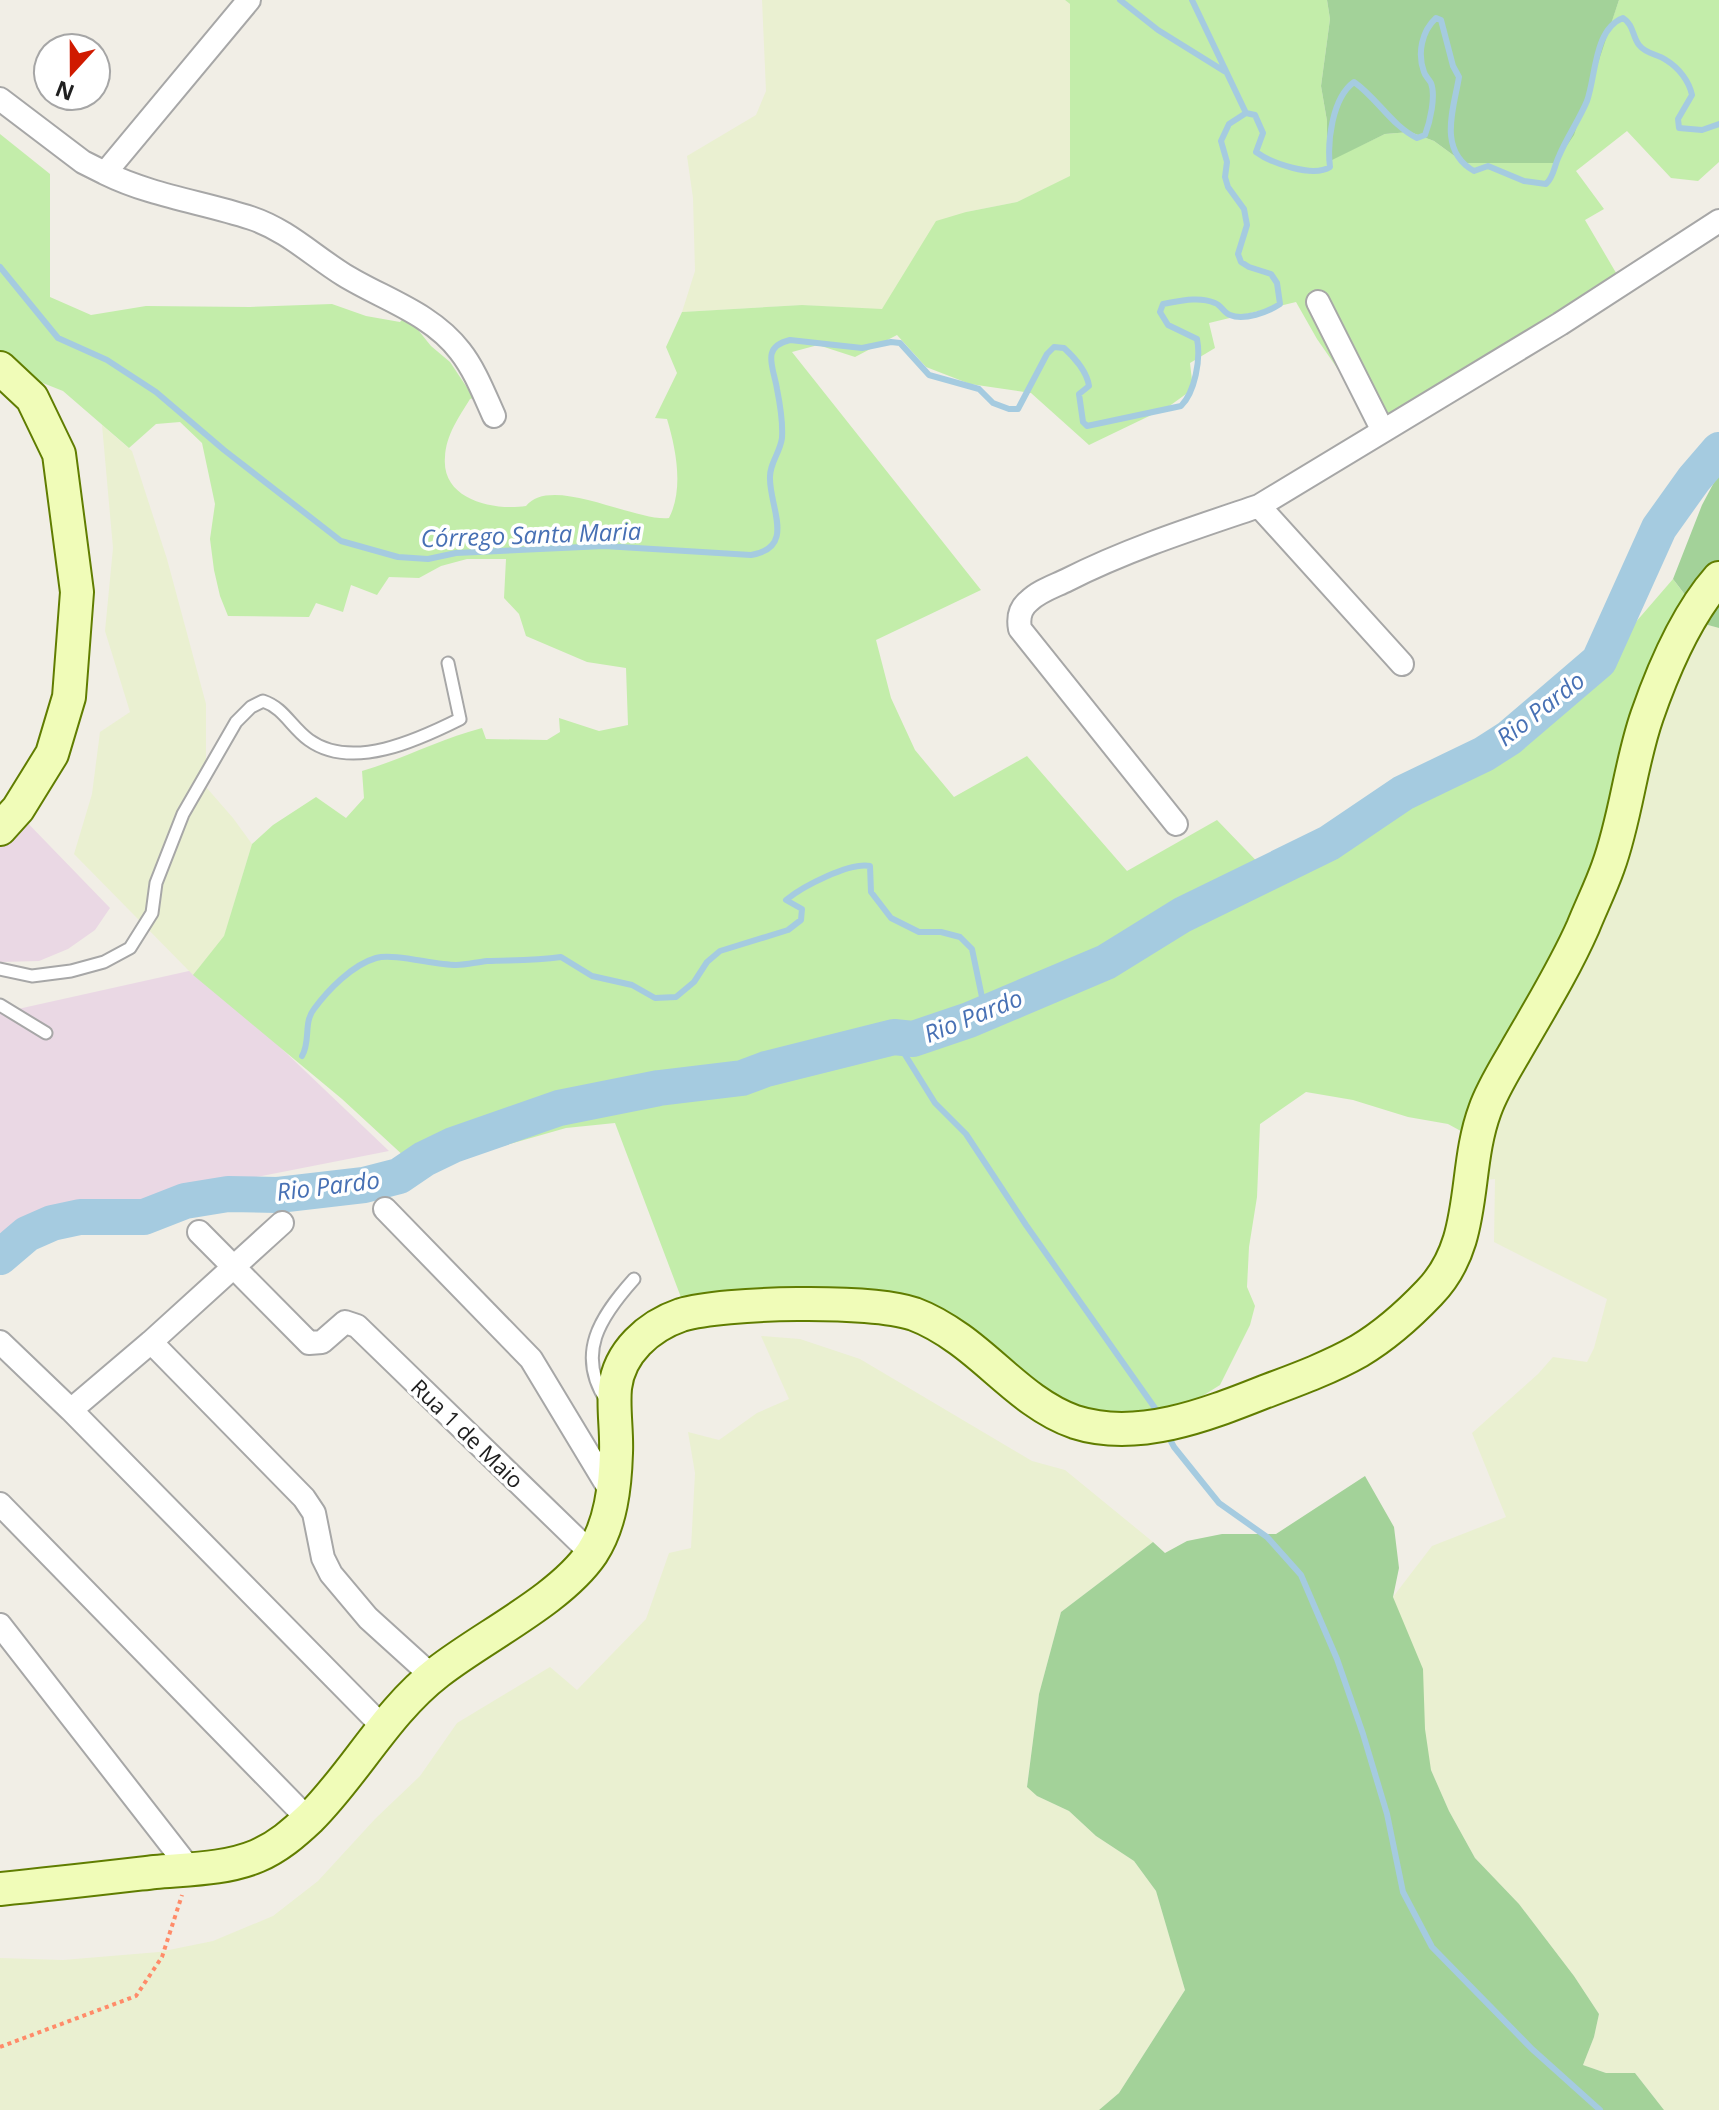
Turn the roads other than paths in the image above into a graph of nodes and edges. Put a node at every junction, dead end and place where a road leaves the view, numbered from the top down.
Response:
1 (249, 0) edge
2 (0, 99) edge
3 (105, 173) junction
4 (1719, 221) edge
5 (1318, 302) dead end
6 (0, 368) edge
7 (494, 416) dead end
8 (1383, 431) junction
9 (1259, 506) junction
10 (1719, 578) edge
11 (448, 663) dead end
12 (1402, 664) dead end
13 (1176, 824) dead end
14 (0, 829) edge
15 (0, 969) edge
16 (0, 1005) edge
17 (46, 1033) dead end
18 (385, 1209) dead end
19 (282, 1223) dead end
20 (199, 1232) dead end
21 (235, 1267) junction
22 (634, 1279) dead end
23 (0, 1342) edge
24 (151, 1342) junction
25 (71, 1410) junction
26 (616, 1415) junction
27 (613, 1495) junction
28 (0, 1504) edge
29 (591, 1553) junction
30 (0, 1625) edge
31 (432, 1676) junction
32 (383, 1727) junction
33 (308, 1819) junction
34 (190, 1869) junction
35 (0, 1889) edge

1 - 3 street
2 - 3 street
3 - 7 street
4 - 8 street
5 - 8 street
6 - 14 street
8 - 9 street
9 - 12 street
9 - 13 street
10 - 26 street
11 - 15 lane
16 - 17 lane
18 - 27 street
19 - 21 street
20 - 21 street
21 - 24 street
21 - 29 street, Rua 1 de Maio
22 - 26 lane
23 - 25 street
24 - 25 street
24 - 31 street
25 - 32 street
26 - 27 street
27 - 29 street
28 - 33 street
29 - 31 street
30 - 34 street
31 - 32 street
32 - 33 street
33 - 34 street
34 - 35 street

